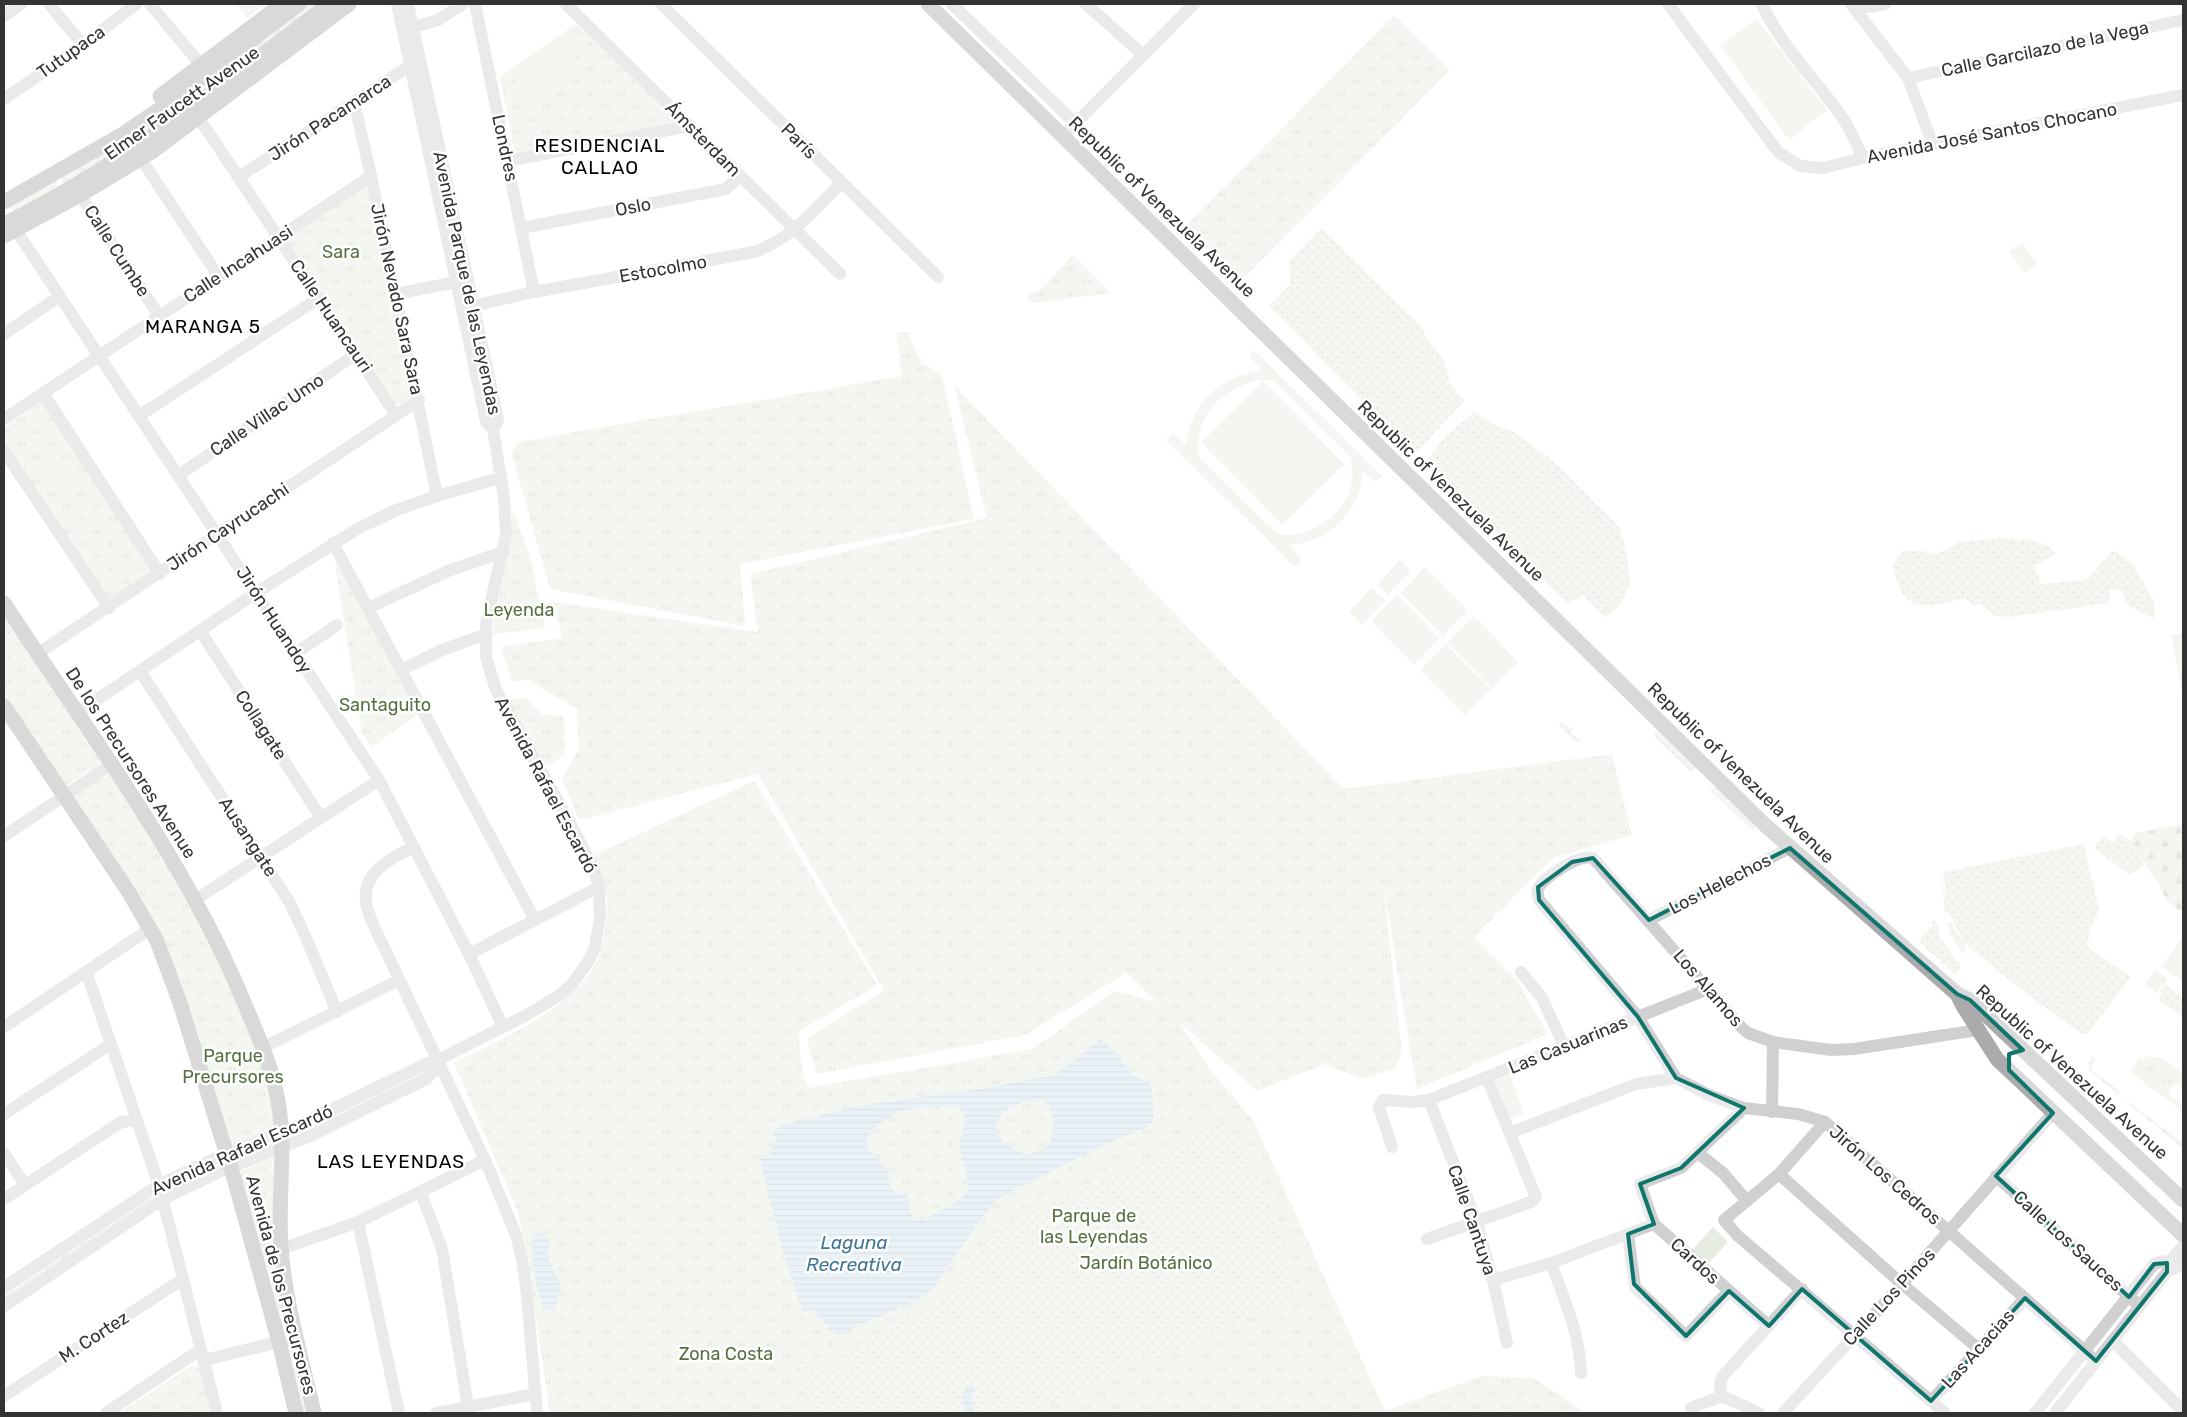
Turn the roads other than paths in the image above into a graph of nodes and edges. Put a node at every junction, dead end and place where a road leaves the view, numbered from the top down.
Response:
1 (21, 4) edge
2 (49, 4) edge
3 (136, 4) edge
4 (282, 4) edge
5 (299, 4) edge
6 (329, 4) edge
7 (349, 4) edge
8 (397, 4) edge
9 (408, 4) edge
10 (464, 4) edge
11 (475, 4) edge
12 (566, 4) edge
13 (661, 4) edge
14 (928, 4) edge
15 (952, 4) edge
16 (1086, 4) edge
17 (1194, 4) edge
18 (1668, 4) edge
19 (1762, 4) edge
20 (1885, 4) edge
21 (158, 6) edge
22 (1853, 7) edge
23 (4, 16) edge
24 (2183, 20) edge
25 (408, 28) junction
26 (83, 45) junction
27 (1143, 55) junction
28 (416, 62) junction
29 (205, 69) junction
30 (1908, 78) junction
31 (2183, 95) edge
32 (4, 98) edge
33 (354, 102) junction
34 (199, 118) junction
35 (1076, 124) junction
36 (689, 126) junction
37 (120, 130) junction
38 (1063, 136) junction
39 (158, 140) junction
40 (1933, 145) junction
41 (137, 154) junction
42 (1863, 158) junction
43 (507, 161) junction
44 (59, 166) junction
45 (371, 176) junction
46 (740, 176) junction
47 (239, 177) junction
48 (841, 183) junction
49 (77, 190) junction
50 (4, 191) edge
51 (4, 203) edge
52 (9, 227) edge
53 (521, 228) junction
54 (794, 230) junction
55 (279, 237) junction
56 (840, 274) dead end
57 (219, 277) junction
58 (938, 277) dead end
59 (468, 280) junction
60 (455, 283) junction
61 (534, 292) junction
62 (395, 294) junction
63 (60, 296) junction
64 (319, 298) junction
65 (474, 305) junction
66 (461, 309) junction
67 (159, 316) junction
68 (4, 334) edge
69 (356, 354) junction
70 (99, 356) junction
71 (43, 393) junction
72 (419, 400) junction
73 (396, 414) junction
74 (139, 416) junction
75 (4, 419) edge
76 (493, 428) junction
77 (4, 451) edge
78 (178, 475) junction
79 (500, 478) junction
80 (437, 496) junction
81 (217, 534) junction
82 (333, 543) junction
83 (503, 552) junction
84 (160, 574) junction
85 (256, 593) junction
86 (4, 603) edge
87 (109, 608) junction
88 (368, 608) junction
89 (337, 626) dead end
90 (201, 632) junction
91 (484, 635) junction
92 (296, 653) junction
93 (37, 654) junction
94 (401, 670) junction
95 (140, 671) junction
96 (4, 706) edge
97 (77, 713) junction
98 (112, 764) junction
99 (379, 780) junction
100 (64, 796) junction
101 (322, 818) junction
102 (4, 836) edge
103 (414, 847) junction
104 (1790, 848) junction
105 (262, 858) junction
106 (599, 887) junction
107 (195, 900) junction
108 (535, 920) junction
109 (1649, 920) junction
110 (151, 928) junction
111 (469, 954) junction
112 (86, 971) junction
113 (1521, 972) dead end
114 (399, 980) junction
115 (1708, 989) junction
116 (1957, 994) junction
117 (337, 1012) junction
118 (1638, 1017) junction
119 (4, 1027) edge
120 (503, 1027) junction
121 (1978, 1030) junction
122 (1773, 1042) junction
123 (111, 1044) junction
124 (1564, 1046) junction
125 (262, 1048) junction
126 (2023, 1050) junction
127 (438, 1060) junction
128 (2009, 1070) junction
129 (1487, 1078) junction
130 (1676, 1078) junction
131 (1429, 1100) junction
132 (1744, 1108) junction
133 (1772, 1112) junction
134 (2054, 1113) junction
135 (4, 1114) edge
136 (137, 1120) junction
137 (1825, 1122) junction
138 (1510, 1133) junction
139 (281, 1141) junction
140 (1392, 1147) dead end
141 (4, 1153) edge
142 (1698, 1153) junction
143 (485, 1160) junction
144 (228, 1161) junction
145 (1779, 1174) junction
146 (1996, 1176) junction
147 (25, 1185) junction
148 (159, 1185) junction
149 (421, 1193) junction
150 (4, 1199) edge
151 (163, 1199) junction
152 (2183, 1200) edge
153 (1746, 1201) junction
154 (1476, 1221) junction
155 (358, 1222) junction
156 (1654, 1224) junction
157 (1949, 1231) junction
158 (1628, 1234) junction
159 (2183, 1235) edge
160 (1427, 1240) dead end
161 (2183, 1246) edge
162 (281, 1249) junction
163 (2183, 1260) edge
164 (1551, 1263) junction
165 (2168, 1268) junction
166 (183, 1279) junction
167 (1493, 1280) junction
168 (1902, 1284) junction
169 (4, 1287) edge
170 (1802, 1290) junction
171 (1729, 1291) junction
172 (2129, 1297) junction
173 (2025, 1298) junction
174 (4, 1306) edge
175 (2140, 1306) junction
176 (1769, 1326) junction
177 (1854, 1335) junction
178 (2113, 1341) junction
179 (279, 1342) junction
180 (1507, 1343) dead end
181 (1979, 1349) junction
182 (2085, 1351) junction
183 (202, 1355) junction
184 (2096, 1361) junction
185 (1581, 1373) dead end
186 (535, 1394) junction
187 (4, 1396) edge
188 (1722, 1396) junction
189 (1931, 1400) junction
190 (468, 1406) junction
191 (1690, 1408) dead end
192 (1795, 1408) edge
193 (2183, 1411) edge
194 (106, 1413) edge
195 (217, 1413) edge
196 (296, 1413) edge
197 (314, 1413) edge
198 (399, 1413) edge
199 (436, 1413) edge
200 (536, 1413) edge
201 (1759, 1413) edge
202 (1783, 1413) edge
203 (1945, 1413) edge
204 (2035, 1413) edge
205 (2055, 1413) edge

1 - 23 street
2 - 26 street
3 - 26 street, Tutupaca
4 - 29 main road, Elmer Faucett Avenue
5 - 29 main road, Elmer Faucett Avenue
6 - 39 main road, Elmer Faucett Avenue
7 - 34 main road, Elmer Faucett Avenue
8 - 25 street, Avenida Parque de las Leyendas
9 - 25 street, Avenida Parque de las Leyendas
10 - 25 street
11 - 43 street, Londres
12 - 36 street, Ámsterdam
13 - 48 street, París
14 - 38 main road, Republic of Venezuela Avenue
15 - 35 street
16 - 27 street
17 - 27 street
18 - 42 street, Avenida José Santos Chocano
19 - 42 street
20 - 22 street
21 - 29 street
22 - 30 street
24 - 30 street, Calle Garcilazo de la Vega
25 - 28 street, Avenida Parque de las Leyendas
26 - 32 street, Tutupaca
27 - 35 street
28 - 33 street, Jirón Pacamarca
28 - 59 street, Avenida Parque de las Leyendas
28 - 60 street, Avenida Parque de las Leyendas
29 - 37 main road, Elmer Faucett Avenue
30 - 40 street
31 - 40 street, Avenida José Santos Chocano
33 - 45 street, Jirón Nevado Sara Sara
33 - 47 street, Jirón Pacamarca
34 - 39 main road, Elmer Faucett Avenue
34 - 47 street, Calle Huancauri
35 - 38 street
36 - 43 street
36 - 46 street, Ámsterdam
37 - 41 main road
37 - 44 main road, Elmer Faucett Avenue
38 - 104 main road, Republic of Venezuela Avenue
39 - 41 main road, Elmer Faucett Avenue
40 - 42 street, Avenida José Santos Chocano
41 - 49 main road, Elmer Faucett Avenue
41 - 57 street
43 - 53 street, Londres
44 - 50 main road, Elmer Faucett Avenue
44 - 51 main road, Elmer Faucett Avenue
45 - 55 street, Calle Incahuasi
45 - 62 street, Jirón Nevado Sara Sara
46 - 53 street, Oslo
46 - 54 street, Ámsterdam
47 - 55 street, Calle Huancauri
48 - 54 street, Estocolmo
48 - 58 street, París
49 - 52 main road, Elmer Faucett Avenue
49 - 67 street, Calle Cumbe
51 - 52 main road
52 - 63 street, Jirón Huandoy
53 - 61 street, Londres
54 - 56 street, Ámsterdam
54 - 61 street, Estocolmo
55 - 57 street, Calle Incahuasi
55 - 64 street, Calle Huancauri
57 - 67 street, Calle Incahuasi
59 - 60 street
59 - 65 street, Avenida Parque de las Leyendas
60 - 62 street
60 - 66 street, Avenida Parque de las Leyendas
61 - 65 street, Estocolmo
62 - 72 street, Jirón Nevado Sara Sara
63 - 68 street
63 - 70 street, Jirón Huandoy
64 - 69 street, Calle Huancauri
64 - 74 street
65 - 66 street, Estocolmo
65 - 76 street, Avenida Parque de las Leyendas
66 - 76 street, Avenida Parque de las Leyendas
67 - 70 street, Calle Incahuasi
69 - 73 street, Calle Huancauri
69 - 78 street, Calle Villac Umo
70 - 71 street, Calle Incahuasi
70 - 74 street, Jirón Huandoy
71 - 75 street, Calle Incahuasi
71 - 84 street
72 - 73 street, Jirón Cayrucachi
72 - 80 street, Jirón Nevado Sara Sara
73 - 81 street, Jirón Cayrucachi
74 - 78 street, Jirón Huandoy
76 - 79 street, Avenida Rafael Escardó
77 - 87 street
78 - 81 street, Jirón Huandoy
79 - 80 street
79 - 83 street, Avenida Rafael Escardó
80 - 82 street
81 - 84 street, Jirón Cayrucachi
81 - 85 street, Jirón Huandoy
82 - 85 street
82 - 88 street
83 - 88 street
83 - 91 street, Avenida Rafael Escardó
84 - 87 street, Jirón Cayrucachi
85 - 90 street
85 - 92 street, Jirón Huandoy
86 - 93 main road, De los Precursores Avenue
87 - 93 street, Jirón Cayrucachi
88 - 94 street
89 - 92 street
90 - 95 street
90 - 101 street, Collagate
91 - 94 street
91 - 106 street, Avenida Rafael Escardó
92 - 99 street, Jirón Huandoy
93 - 97 main road, De los Precursores Avenue
94 - 108 street
95 - 97 street
95 - 105 street, Ausangate
96 - 100 main road
97 - 98 main road, De los Precursores Avenue
98 - 100 street
98 - 107 main road, De los Precursores Avenue
99 - 101 street
99 - 103 street, Jirón Huandoy
100 - 102 street
100 - 110 main road
101 - 105 street
103 - 111 street, Jirón Huandoy
103 - 114 street
104 - 109 street, Los Helechos
104 - 116 main road, Republic of Venezuela Avenue
105 - 107 street
105 - 117 street, Ausangate
106 - 108 street
106 - 120 street, Avenida Rafael Escardó
107 - 125 main road, De los Precursores Avenue
108 - 111 street
109 - 115 street, Los Alamos
109 - 118 street, Los Alamos
110 - 112 street
110 - 144 main road
111 - 120 street, Jirón Huandoy
112 - 119 street
112 - 123 street
113 - 124 street
114 - 117 street
114 - 127 street
115 - 118 street, Las Casuarinas
115 - 122 street, Los Alamos
116 - 121 main road, Republic of Venezuela Avenue
116 - 126 main road, Republic of Venezuela Avenue
117 - 125 street
118 - 124 street, Las Casuarinas
118 - 130 street
120 - 127 street, Avenida Rafael Escardó
121 - 122 street, Los Alamos
121 - 128 main road, Republic of Venezuela Avenue
122 - 133 street
123 - 135 street
123 - 136 street
124 - 129 street, Las Casuarinas
125 - 139 main road, De los Precursores Avenue
126 - 128 main road
126 - 152 main road, Republic of Venezuela Avenue
127 - 139 street, Avenida Rafael Escardó
127 - 143 street
128 - 134 main road, Republic of Venezuela Avenue
129 - 131 street, Las Casuarinas
129 - 138 street
130 - 132 street, Jirón Los Cedros
130 - 138 street
131 - 140 street, Las Casuarinas
131 - 154 street, Calle Cantuya
132 - 133 street, Jirón Los Cedros
132 - 142 street
133 - 137 street, Jirón Los Cedros
134 - 146 street, Calle Los Pinos
134 - 159 main road, Republic of Venezuela Avenue
136 - 147 street
136 - 148 street
137 - 145 street
137 - 157 street, Jirón Los Cedros
138 - 154 street
139 - 144 street, Avenida Rafael Escardó
139 - 162 main road, De los Precursores Avenue
141 - 147 street
142 - 153 street
142 - 156 street, Cardos
143 - 149 street
143 - 186 street
144 - 148 street, Avenida Rafael Escardó
144 - 151 street, Avenida Rafael Escardó
144 - 179 main road, Avenida de los Precursores
145 - 153 street
145 - 168 street
146 - 157 street, Calle Los Pinos
146 - 172 street, Calle Los Sauces
147 - 150 street
148 - 151 street
148 - 169 street, Avenida Rafael Escardó
149 - 155 street
149 - 190 street
151 - 166 street
151 - 174 street, Avenida Rafael Escardó
153 - 170 street
154 - 160 street
154 - 167 street, Calle Cantuya
155 - 162 street
155 - 198 street
156 - 158 street
156 - 171 street, Cardos
157 - 168 street, Calle Los Pinos
157 - 173 street, Jirón Los Cedros
158 - 164 street
158 - 171 street
161 - 165 street
162 - 197 main road, De los Precursores Avenue
163 - 165 street
164 - 167 street
164 - 185 street
165 - 172 street
165 - 175 street
166 - 183 street
166 - 187 street, M. Cortez
167 - 180 street, Calle Cantuya
168 - 177 street, Calle Los Pinos
168 - 181 street
170 - 176 street
170 - 177 street
171 - 176 street, Cardos
172 - 175 street, Calle Los Sauces
172 - 182 street
173 - 181 street, Las Acacias
173 - 182 street, Jirón Los Cedros
175 - 178 street
176 - 188 street
177 - 189 street
177 - 192 street, Calle Los Pinos
178 - 184 street
178 - 193 street
179 - 183 street
179 - 196 main road, Avenida de los Precursores
181 - 189 street, Las Acacias
182 - 184 street, Jirón Los Cedros
182 - 204 street
183 - 194 street
183 - 195 street
184 - 205 street
186 - 190 street
186 - 200 street
188 - 191 street
188 - 201 street
189 - 203 street
190 - 199 street
192 - 202 street, Calle Los Pinos

